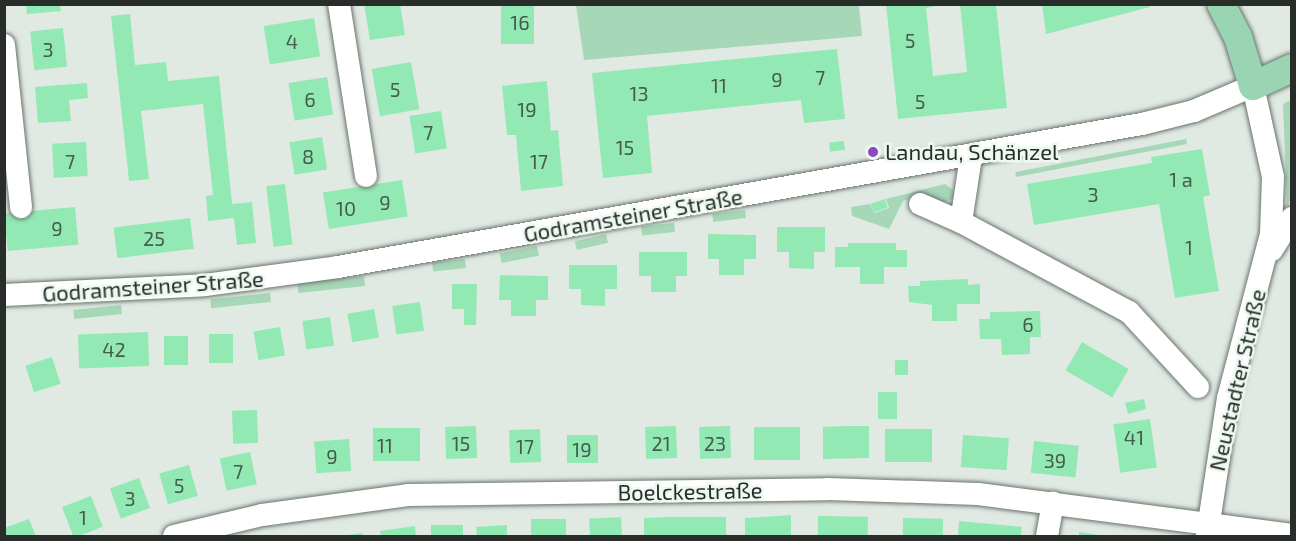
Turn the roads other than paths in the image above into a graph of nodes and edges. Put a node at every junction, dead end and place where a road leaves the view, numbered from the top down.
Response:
1 (339, 4) edge
2 (1221, 4) edge
3 (4, 45) edge
4 (1292, 68) edge
5 (1253, 86) junction
6 (971, 157) junction
7 (366, 176) dead end
8 (920, 204) dead end
9 (21, 207) dead end
10 (1292, 218) edge
11 (961, 222) junction
12 (1266, 259) junction
13 (4, 295) edge
14 (1198, 387) dead end
15 (1053, 503) junction
16 (1207, 531) edge
17 (1292, 534) edge
18 (174, 537) edge
19 (1047, 537) edge

1 - 7 street
2 - 5 main road
3 - 9 street
4 - 5 main road
5 - 6 street, Godramsteiner Straße
5 - 12 street, Neustadter Straße
6 - 11 street
6 - 13 street, Godramsteiner Straße
8 - 11 street
10 - 12 street, Neustadter Straße
11 - 14 street
12 - 16 street, Neustadter Straße
15 - 16 street, Boelckestraße
15 - 18 street, Boelckestraße
15 - 19 street
16 - 17 street, Boelckestraße

